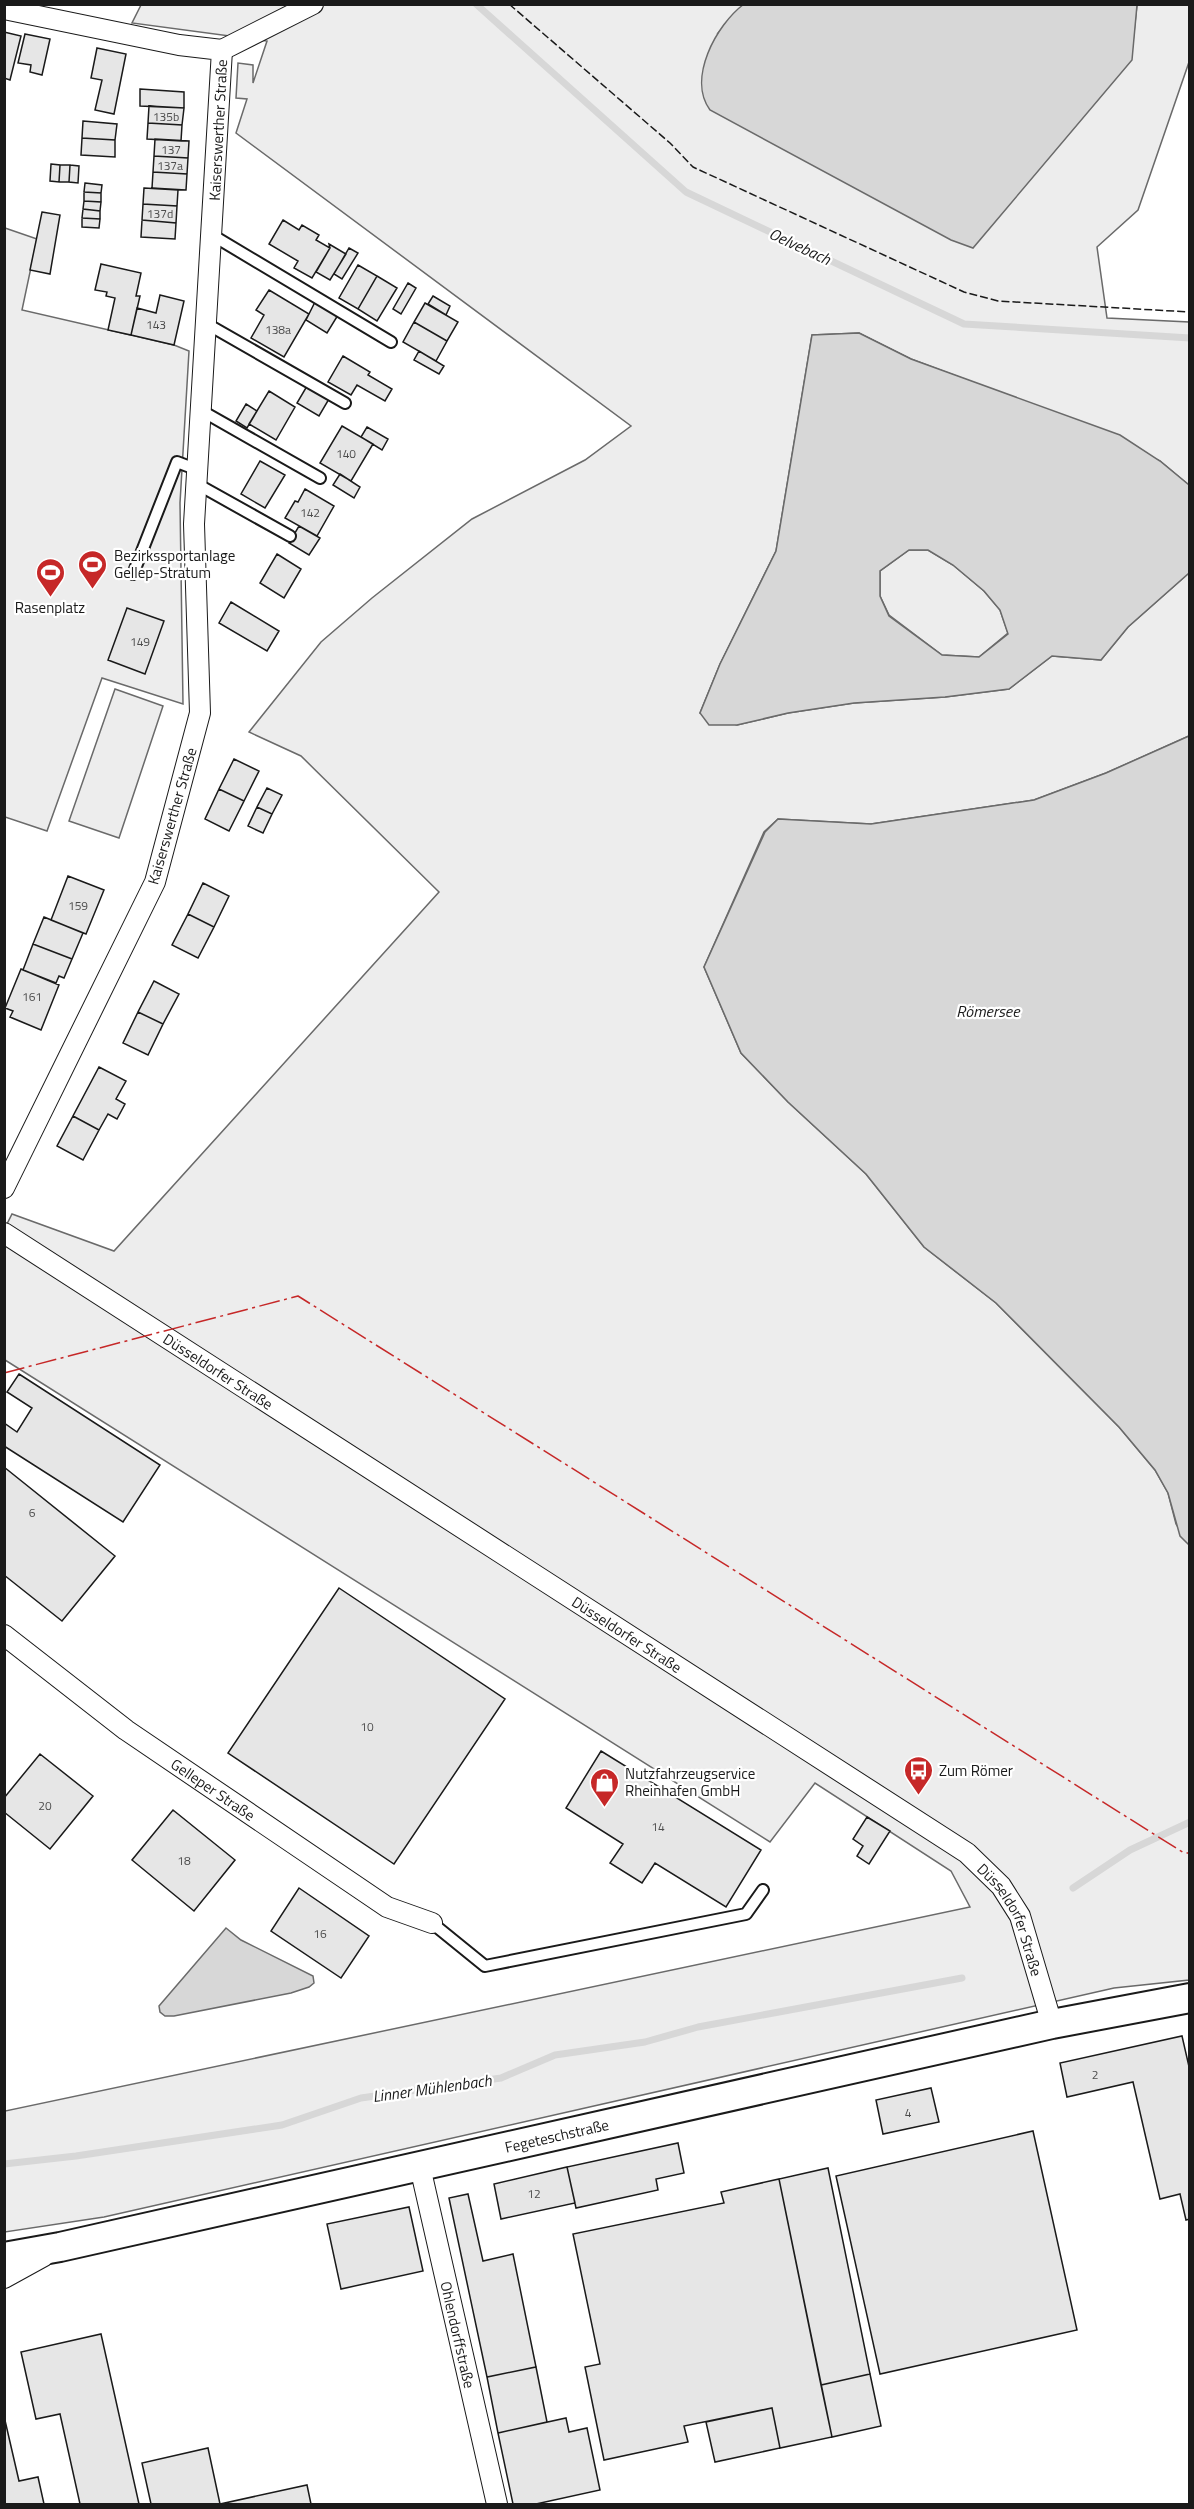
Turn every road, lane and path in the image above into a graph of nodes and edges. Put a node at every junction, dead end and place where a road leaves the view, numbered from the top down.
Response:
1 (314, 4) edge
2 (4, 9) edge
3 (222, 50) junction
4 (212, 236) junction
5 (207, 324) junction
6 (391, 342) dead end
7 (345, 403) dead end
8 (202, 411) junction
9 (197, 477) junction
10 (320, 478) dead end
11 (290, 536) dead end
12 (133, 574) dead end
13 (4, 1188) edge
14 (4, 1233) edge
15 (4, 1635) edge
16 (763, 1890) dead end
17 (432, 1923) joint
18 (1190, 1998) edge
19 (1052, 2024) junction
20 (420, 2167) junction
21 (60, 2247) junction
22 (4, 2257) edge
23 (4, 2278) edge
24 (497, 2505) edge

1 - 3 street
2 - 3 street, Kaiserswerther Straße
3 - 4 street, Kaiserswerther Straße
4 - 5 street, Kaiserswerther Straße
4 - 6 lane
5 - 7 lane
5 - 8 street, Kaiserswerther Straße
8 - 9 street, Kaiserswerther Straße
8 - 10 lane
9 - 11 lane
9 - 12 lane
9 - 13 street, Kaiserswerther Straße
14 - 19 street, Düsseldorfer Straße
15 - 17 street, Gelleper Straße
16 - 17 lane
18 - 19 main road
19 - 20 main road, Fegeteschstraße
20 - 21 main road, Fegeteschstraße
20 - 24 street, Ohlendorffstraße
21 - 22 main road, Fegeteschstraße
21 - 23 street, Fegeteschstraße

